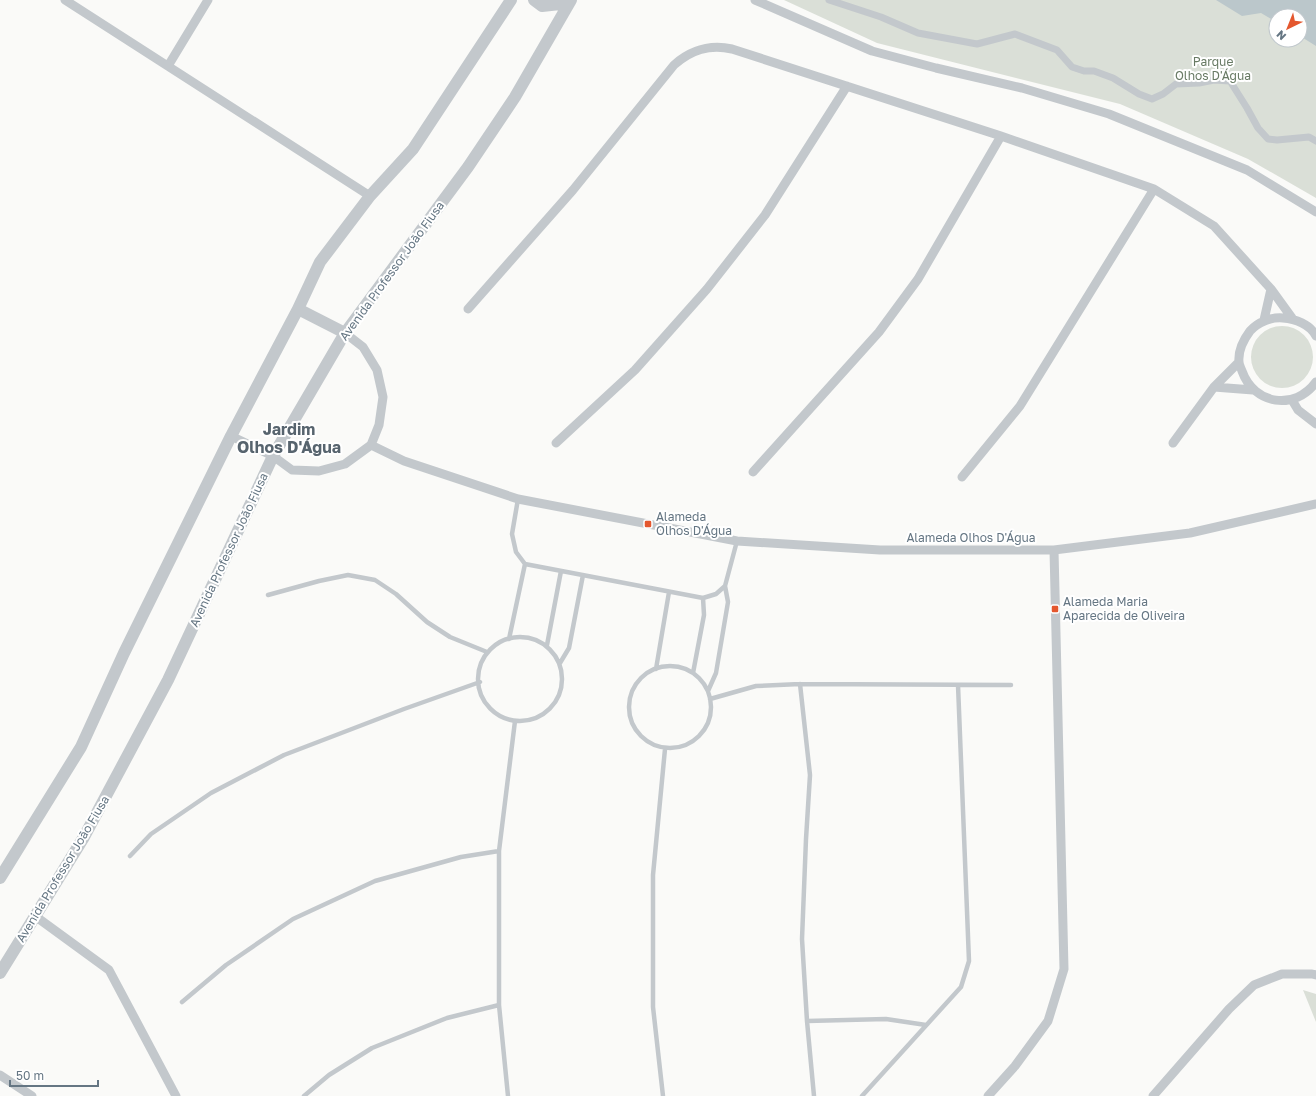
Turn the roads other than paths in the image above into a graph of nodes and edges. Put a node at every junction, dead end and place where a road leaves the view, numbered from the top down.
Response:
1 (65, 0) edge
2 (208, 0) edge
3 (511, 0) edge
4 (534, 0) edge
5 (755, 0) edge
6 (829, 0) edge
7 (573, 1) edge
8 (168, 66) junction
9 (847, 86) junction
10 (1001, 136) junction
11 (1316, 141) edge
12 (1154, 189) junction
13 (370, 196) junction
14 (1316, 212) edge
15 (1271, 289) junction
16 (298, 309) junction
17 (468, 309) dead end
18 (1292, 318) junction
19 (1264, 320) junction
20 (345, 333) junction
21 (1316, 334) edge
22 (1239, 362) junction
23 (1316, 382) edge
24 (1214, 387) junction
25 (1253, 390) junction
26 (1313, 394) edge
27 (1292, 400) junction
28 (1316, 424) edge
29 (231, 436) junction
30 (556, 443) dead end
31 (1172, 443) dead end
32 (371, 445) junction
33 (273, 456) junction
34 (753, 472) dead end
35 (962, 477) dead end
36 (518, 499) junction
37 (1316, 504) edge
38 (737, 541) junction
39 (1054, 550) junction
40 (526, 564) junction
41 (561, 571) junction
42 (583, 575) junction
43 (726, 586) junction
44 (669, 592) junction
45 (268, 595) dead end
46 (703, 598) junction
47 (509, 638) junction
48 (547, 645) junction
49 (487, 652) junction
50 (560, 663) junction
51 (656, 669) junction
52 (693, 673) junction
53 (480, 682) junction
54 (800, 684) junction
55 (958, 685) junction
56 (1011, 685) dead end
57 (708, 691) junction
58 (710, 699) junction
59 (515, 721) junction
60 (665, 749) junction
61 (499, 851) junction
62 (130, 856) dead end
63 (0, 878) edge
64 (35, 916) junction
65 (15, 950) junction
66 (0, 953) edge
67 (0, 973) edge
68 (1316, 975) edge
69 (182, 1002) dead end
70 (499, 1005) junction
71 (807, 1021) junction
72 (926, 1025) junction
73 (0, 1076) edge
74 (32, 1096) edge
75 (176, 1096) edge
76 (304, 1096) edge
77 (508, 1096) edge
78 (664, 1096) edge
79 (814, 1096) edge
80 (862, 1096) edge
81 (988, 1096) edge
82 (1153, 1096) edge

1 - 8 street
2 - 8 street
3 - 13 street
4 - 7 street
5 - 14 street
6 - 11 street
7 - 20 street, Avenida Professor João Fiusa
8 - 13 street
9 - 10 street
9 - 17 street
9 - 30 street
10 - 12 street
10 - 34 street
12 - 15 street
12 - 35 street
13 - 16 street
15 - 18 street
15 - 19 street
16 - 20 street
16 - 29 street
18 - 19 street
18 - 21 street
19 - 22 street
20 - 32 street
20 - 33 street, Avenida Professor João Fiusa
22 - 24 street
22 - 25 street
23 - 26 street
24 - 25 street
24 - 31 street
25 - 27 street
26 - 27 street
27 - 28 street
29 - 33 street
29 - 63 street
32 - 33 street
32 - 36 street, Alameda Olhos D'Água
33 - 64 street, Avenida Professor João Fiusa
36 - 38 street, Alameda Olhos D'Água
36 - 40 lane
37 - 39 street, Alameda Olhos D'Água
38 - 39 street, Alameda Olhos D'Água
38 - 43 lane
39 - 81 street
40 - 41 lane
40 - 47 lane
41 - 42 lane
41 - 48 lane
42 - 44 lane
42 - 50 lane
43 - 46 lane
43 - 57 lane
44 - 46 lane
44 - 51 lane
45 - 49 lane
46 - 52 lane
47 - 48 lane
47 - 49 lane
48 - 50 lane
49 - 53 lane
50 - 59 lane
51 - 52 lane
51 - 60 lane
52 - 57 lane
53 - 59 lane
53 - 62 lane
54 - 55 lane
54 - 58 lane
54 - 71 lane
55 - 56 lane
55 - 72 lane
57 - 58 lane
58 - 60 lane
59 - 61 lane
60 - 78 lane
61 - 69 lane
61 - 70 lane
64 - 65 street, Avenida Professor João Fiusa
64 - 75 street
65 - 66 street
65 - 67 street, Avenida Professor João Fiusa
68 - 82 street
70 - 76 lane
70 - 77 lane
71 - 72 lane
71 - 79 lane
72 - 80 lane
73 - 74 street

